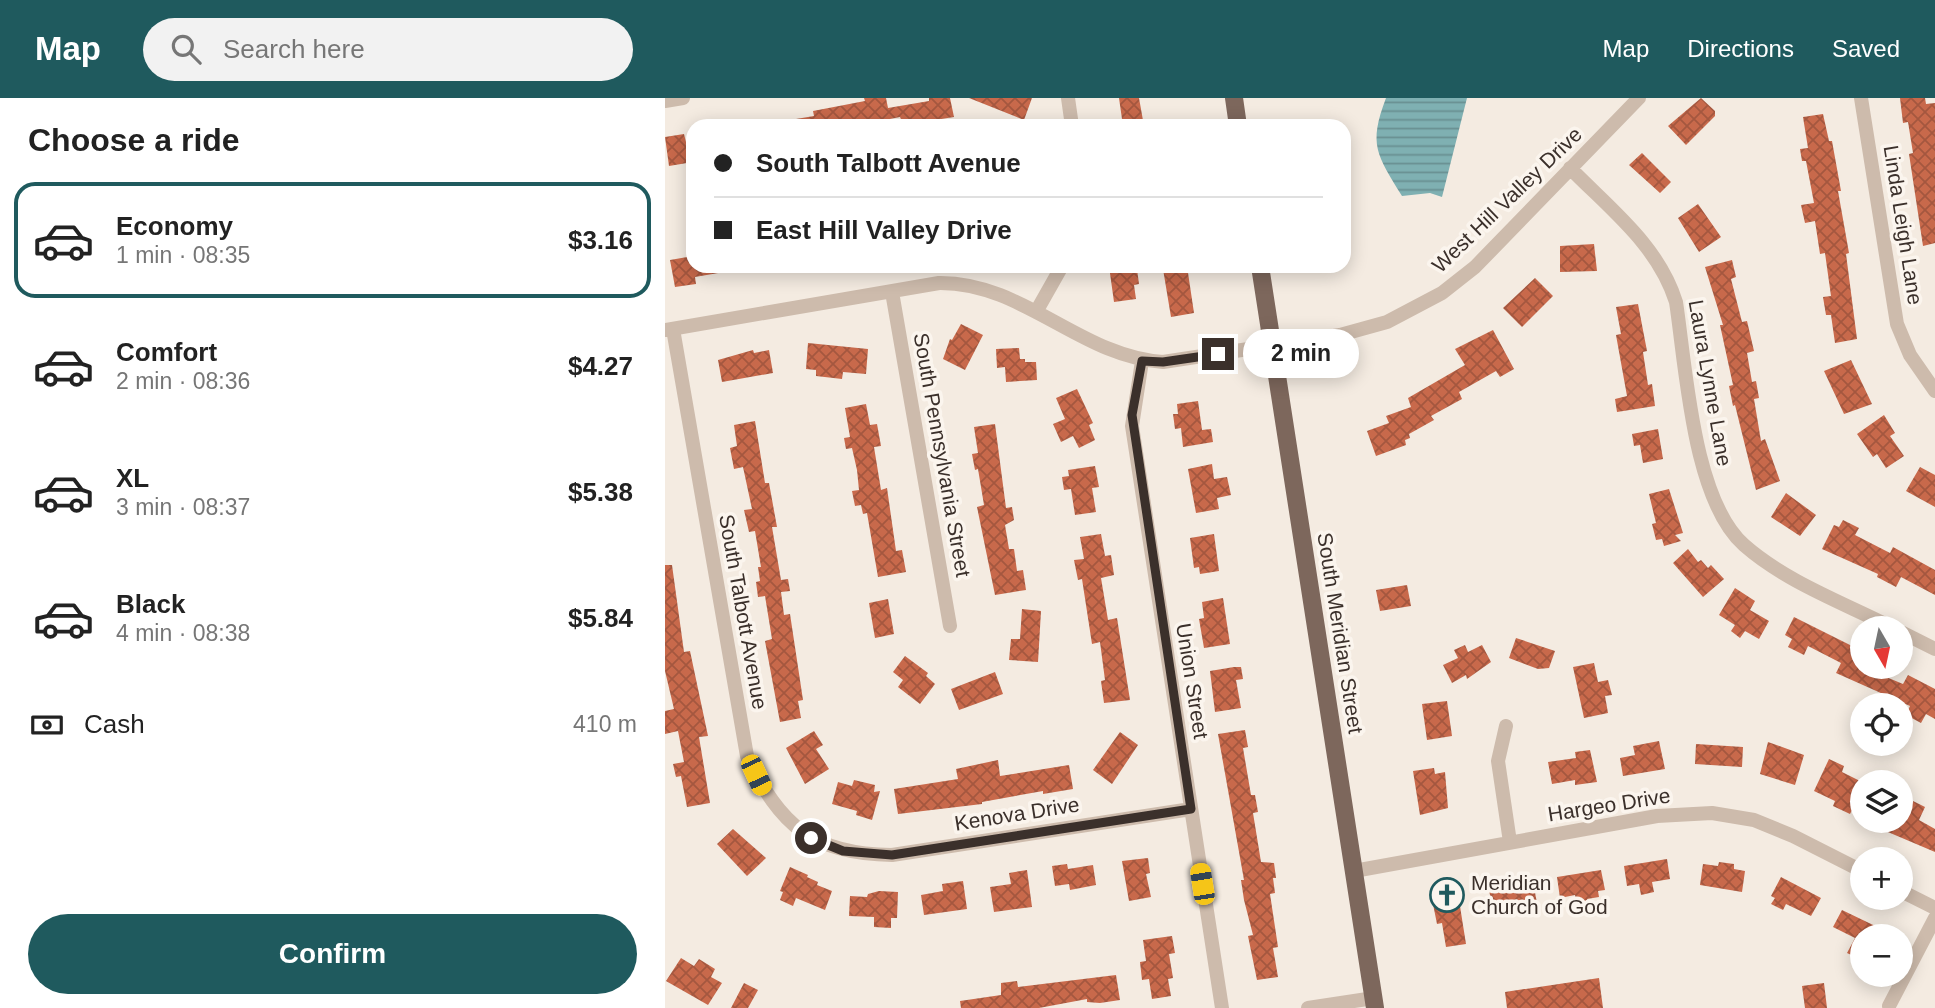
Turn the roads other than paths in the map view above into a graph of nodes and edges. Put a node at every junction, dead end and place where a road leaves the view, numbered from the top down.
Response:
1 (683, 98) edge
2 (1067, 98) edge
3 (1234, 98) edge
4 (1639, 98) edge
5 (1861, 98) edge
6 (665, 101) edge
7 (1071, 119) edge
8 (1237, 119) edge
9 (1570, 168) junction
10 (1058, 273) edge
11 (1261, 273) edge
12 (892, 292) junction
13 (1036, 312) junction
14 (669, 330) edge
15 (1272, 346) junction
16 (1142, 361) junction
17 (1935, 391) edge
18 (1869, 616) edge
19 (950, 625) dead end
20 (1913, 638) edge
21 (1935, 649) edge
22 (1506, 726) dead end
23 (1191, 809) junction
24 (1510, 842) junction
25 (850, 852) joint
26 (1850, 865) edge
27 (1354, 871) junction
28 (1913, 897) edge
29 (1935, 908) edge
30 (1935, 918) edge
31 (1375, 1003) edge
32 (1889, 1006) dead end
33 (1221, 1008) edge
34 (1308, 1008) edge

1 - 6 street
2 - 7 street
3 - 8 main road
4 - 9 street, West Hill Valley Drive
5 - 17 street, Linda Leigh Lane
9 - 15 street, West Hill Valley Drive
9 - 18 street, Laura Lynne Lane
10 - 13 street
11 - 15 main road, South Meridian Street
12 - 13 street, West Hill Valley Drive
12 - 14 street, West Hill Valley Drive
12 - 19 street, South Pennsylvania Street
13 - 16 street, West Hill Valley Drive
14 - 25 street, South Talbott Avenue
15 - 16 street, West Hill Valley Drive
15 - 27 main road, South Meridian Street
16 - 23 street, Union Street
20 - 21 street
22 - 24 street
23 - 25 street, Kenova Drive
23 - 33 street, Union Street
24 - 26 street, Hargeo Drive
24 - 27 street, Hargeo Drive
27 - 31 main road, South Meridian Street
28 - 29 street
30 - 32 street
31 - 34 street

